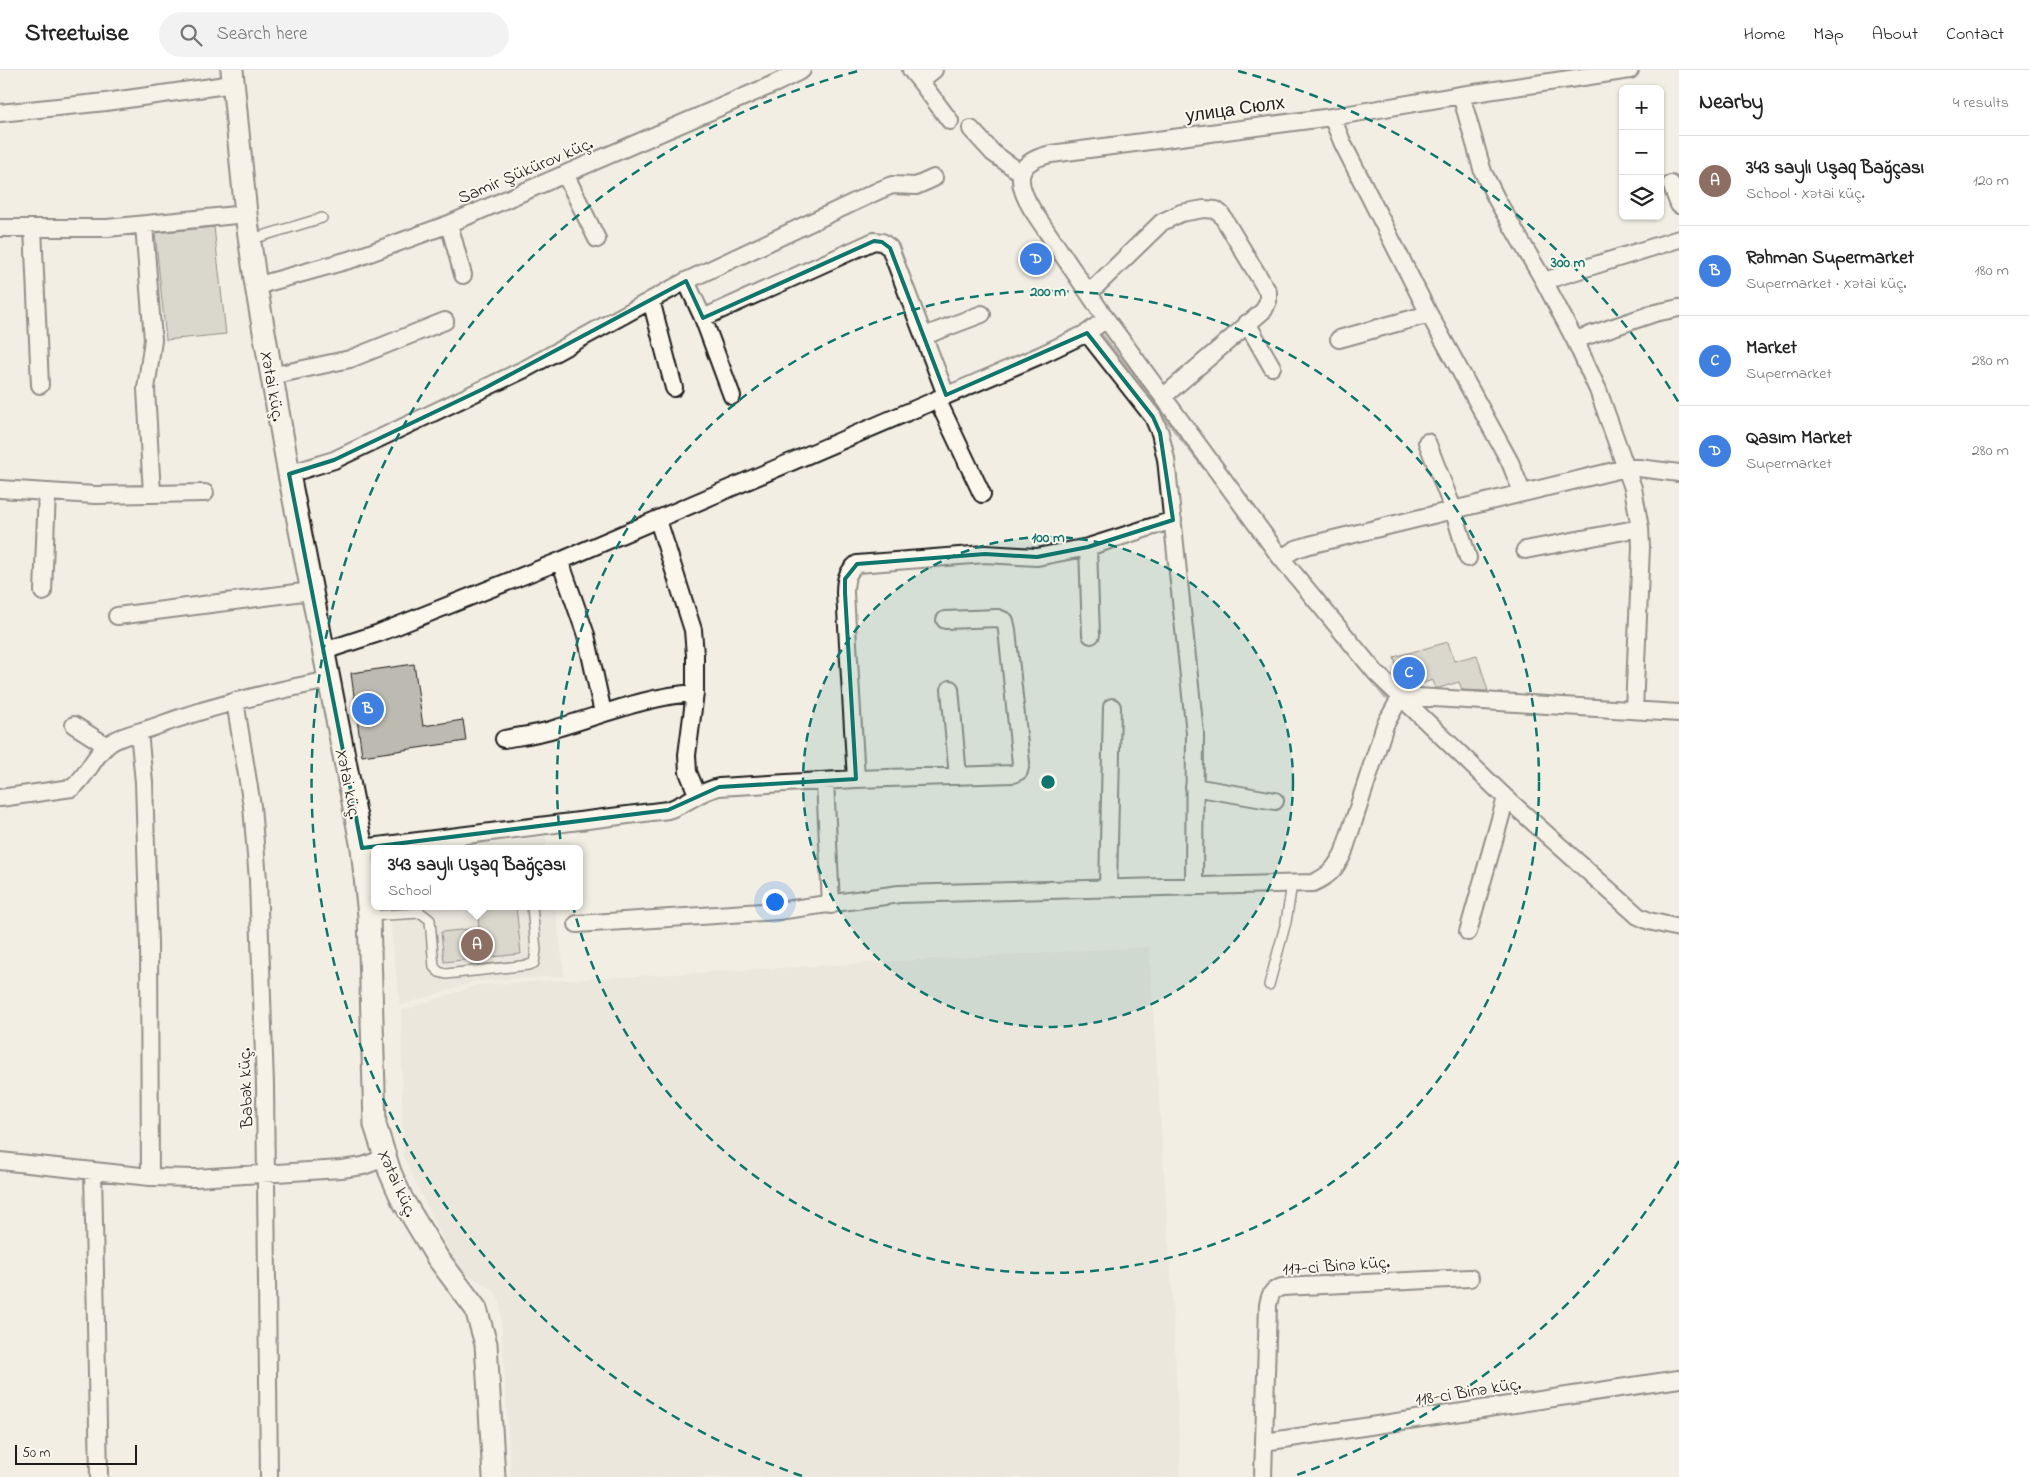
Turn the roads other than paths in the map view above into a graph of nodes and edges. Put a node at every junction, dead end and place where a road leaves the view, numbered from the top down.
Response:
1 (802, 70) edge
2 (934, 70) edge
3 (1630, 70) edge
4 (916, 76) edge
5 (232, 77) edge
6 (1461, 95) junction
7 (0, 113) edge
8 (1332, 116) junction
9 (950, 121) dead end
10 (971, 130) dead end
11 (1021, 172) junction
12 (565, 174) junction
13 (934, 178) dead end
14 (1671, 184) dead end
15 (1679, 205) edge
16 (246, 214) junction
17 (322, 218) dead end
18 (449, 224) junction
19 (144, 225) junction
20 (0, 228) edge
21 (33, 228) junction
22 (596, 239) dead end
23 (1679, 239) edge
24 (249, 240) junction
25 (463, 275) dead end
26 (1544, 280) junction
27 (686, 281) junction
28 (256, 286) junction
29 (1089, 293) junction
30 (651, 300) junction
31 (1679, 308) edge
32 (982, 314) dead end
33 (1429, 314) junction
34 (703, 318) junction
35 (1106, 319) junction
36 (444, 321) dead end
37 (1247, 324) junction
38 (1087, 333) junction
39 (924, 336) junction
40 (1339, 339) dead end
41 (1576, 340) junction
42 (1272, 367) dead end
43 (271, 376) junction
44 (40, 385) dead end
45 (674, 388) dead end
46 (732, 396) dead end
47 (942, 397) junction
48 (1163, 397) junction
49 (1427, 442) dead end
50 (1626, 468) junction
51 (1679, 473) edge
52 (289, 474) junction
53 (0, 489) edge
54 (47, 492) junction
55 (1522, 492) junction
56 (205, 493) dead end
57 (152, 494) junction
58 (982, 494) dead end
59 (1453, 509) junction
60 (658, 520) junction
61 (1173, 520) junction
62 (1640, 528) junction
63 (1088, 547) junction
64 (1526, 550) dead end
65 (1281, 558) junction
66 (1468, 558) dead end
67 (560, 561) junction
68 (311, 591) junction
69 (43, 592) dead end
70 (117, 616) dead end
71 (945, 620) dead end
72 (1090, 635) dead end
73 (324, 651) junction
74 (329, 680) junction
75 (950, 689) dead end
76 (694, 693) junction
77 (1401, 696) junction
78 (235, 701) junction
79 (1112, 707) dead end
80 (1634, 710) junction
81 (602, 713) junction
82 (1679, 713) edge
83 (74, 725) dead end
84 (139, 732) junction
85 (504, 739) dead end
86 (107, 746) junction
87 (958, 776) junction
88 (856, 779) junction
89 (825, 780) junction
90 (1194, 787) junction
91 (697, 794) junction
92 (0, 798) edge
93 (1506, 798) junction
94 (1276, 801) dead end
95 (386, 845) edge
96 (371, 847) edge
97 (362, 848) junction
98 (1292, 884) junction
99 (1194, 886) junction
100 (1108, 889) junction
101 (831, 905) junction
102 (532, 910) edge
103 (369, 916) junction
104 (577, 924) dead end
105 (1679, 928) edge
106 (1468, 932) dead end
107 (1269, 985) dead end
108 (385, 1158) junction
109 (0, 1161) edge
110 (93, 1171) junction
111 (267, 1174) junction
112 (150, 1177) junction
113 (1470, 1278) dead end
114 (1679, 1378) edge
115 (1264, 1442) junction
116 (99, 1477) edge
117 (269, 1477) edge
118 (494, 1477) edge
119 (1263, 1477) edge

1 - 12 street, Samir Şükürov küç.
2 - 4 street
3 - 6 street, улица Сюлх
4 - 9 street
5 - 7 street
5 - 16 street, Xətai küç.
6 - 8 street, улица Сюлх
6 - 26 street
8 - 11 street, улица Сюлх
8 - 33 street
10 - 11 street
11 - 29 street
12 - 18 street, Samir Şükürov küç.
12 - 22 street
13 - 27 street
14 - 15 street
16 - 19 street
16 - 24 street, Xətai küç.
17 - 24 lane
18 - 25 street
18 - 28 street, Samir Şükürov küç.
19 - 21 street
19 - 57 street
20 - 21 street
21 - 44 street
23 - 26 street
24 - 28 street, Xətai küç.
26 - 41 street
27 - 30 street
27 - 34 street
28 - 43 street, Xətai küç.
29 - 35 street
29 - 37 street
30 - 45 street
30 - 52 street
31 - 41 street
32 - 39 street
33 - 40 street
33 - 55 street
34 - 39 street
34 - 46 street
35 - 38 street
35 - 48 street
36 - 43 street
37 - 42 street
37 - 48 street
38 - 47 street
38 - 61 street
39 - 47 street
41 - 50 street
43 - 52 street, Xətai küç.
47 - 58 street
47 - 60 street
48 - 65 street
49 - 59 street
50 - 51 street
50 - 55 street
50 - 62 street
52 - 68 street, Xətai küç.
53 - 54 street
54 - 57 street
54 - 69 street
55 - 59 street
56 - 57 street
59 - 65 street
59 - 66 street
60 - 67 street
60 - 76 street
61 - 63 street
61 - 90 street
62 - 64 street
62 - 80 street
63 - 72 street
63 - 88 street
65 - 77 street
67 - 73 street
67 - 81 street
68 - 70 street
68 - 73 street, Xətai küç.
71 - 87 street
73 - 74 street, Xətai küç.
74 - 78 street
74 - 97 street, Xətai küç.
75 - 87 street
76 - 81 street
76 - 91 street
77 - 80 street
77 - 93 street
77 - 98 street
78 - 84 street
78 - 111 street, Babək küç.
79 - 100 street
80 - 82 street
81 - 85 street
83 - 86 street
84 - 86 street
84 - 112 street
86 - 92 street
87 - 88 street
88 - 89 street
89 - 91 street
89 - 101 street
90 - 94 street
90 - 99 street
91 - 95 street
93 - 105 street
93 - 106 street
96 - 97 street
97 - 103 street, Xətai küç.
98 - 99 street
98 - 107 lane
99 - 100 street
100 - 101 street
101 - 104 street
102 - 103 lane
103 - 108 street, Xətai küç.
108 - 111 street
108 - 118 street, Xətai küç.
109 - 110 street
110 - 112 street
110 - 116 street
111 - 112 street
111 - 117 street, Babək küç.
113 - 115 street, 117-ci Binə küç.
114 - 115 street, 118-ci Binə küç.
115 - 119 street, 117-ci Binə küç.

